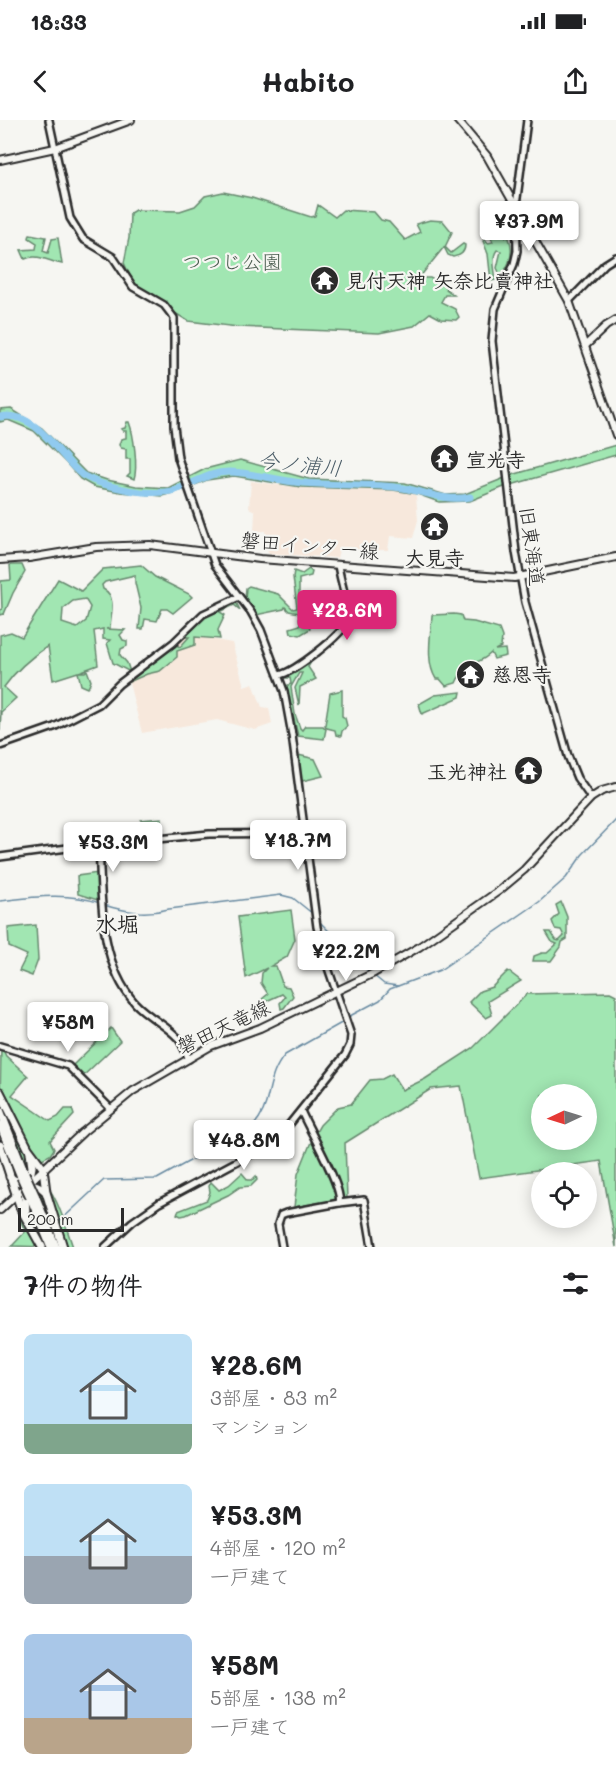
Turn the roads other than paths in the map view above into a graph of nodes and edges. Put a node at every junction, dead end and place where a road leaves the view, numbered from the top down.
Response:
1 (49, 120) edge
2 (131, 120) edge
3 (457, 120) edge
4 (527, 120) edge
5 (55, 148) junction
6 (0, 160) edge
7 (516, 206) junction
8 (616, 257) edge
9 (569, 301) junction
10 (616, 320) edge
11 (586, 345) junction
12 (616, 435) edge
13 (209, 551) junction
14 (616, 557) edge
15 (0, 560) edge
16 (338, 565) junction
17 (521, 578) junction
18 (239, 597) junction
19 (279, 675) junction
20 (0, 746) edge
21 (616, 786) edge
22 (591, 798) junction
23 (304, 833) junction
24 (99, 845) junction
25 (0, 857) edge
26 (336, 990) junction
27 (0, 1046) edge
28 (189, 1059) junction
29 (0, 1092) edge
30 (110, 1108) junction
31 (0, 1110) edge
32 (301, 1111) junction
33 (0, 1125) edge
34 (0, 1145) edge
35 (28, 1148) junction
36 (43, 1168) junction
37 (23, 1175) junction
38 (10, 1178) junction
39 (28, 1182) junction
40 (46, 1192) junction
41 (16, 1195) junction
42 (32, 1196) junction
43 (339, 1203) junction
44 (0, 1210) edge
45 (27, 1218) junction
46 (42, 1247) edge
47 (51, 1247) edge
48 (56, 1247) edge
49 (63, 1247) edge
50 (105, 1247) edge
51 (282, 1247) edge
52 (372, 1247) edge

1 - 5 street
2 - 5 main road
3 - 7 main road
4 - 7 street, 旧東海道
5 - 6 main road
5 - 13 street
7 - 9 main road
7 - 17 street, 旧東海道
8 - 9 street
9 - 11 main road
10 - 11 main road
11 - 12 main road
13 - 15 main road, 磐田インター線
13 - 16 main road, 磐田インター線
13 - 18 street
14 - 17 main road, 磐田インター線
16 - 17 main road, 磐田インター線
16 - 19 street
17 - 22 street, 旧東海道
18 - 19 street
18 - 20 street
19 - 23 street
21 - 22 main road, 磐田天竜線
22 - 26 main road, 磐田天竜線
23 - 24 street
23 - 26 street
24 - 25 street
24 - 28 street
26 - 28 main road, 磐田天竜線
26 - 32 street
27 - 30 street
28 - 30 main road, 磐田天竜線
29 - 35 highway
30 - 36 main road, 磐田天竜線
31 - 37 highway
32 - 43 street
32 - 50 street
33 - 37 highway
34 - 38 highway
35 - 36 highway
35 - 39 highway
36 - 39 main road, 磐田天竜線
36 - 40 highway
37 - 42 highway, bridge
38 - 39 highway
38 - 41 highway
39 - 40 highway
39 - 41 main road, 磐田天竜線
39 - 45 highway
40 - 49 highway
41 - 44 main road, 磐田天竜線
41 - 45 highway
42 - 47 highway
42 - 48 highway
43 - 51 street
43 - 52 street
45 - 46 highway

